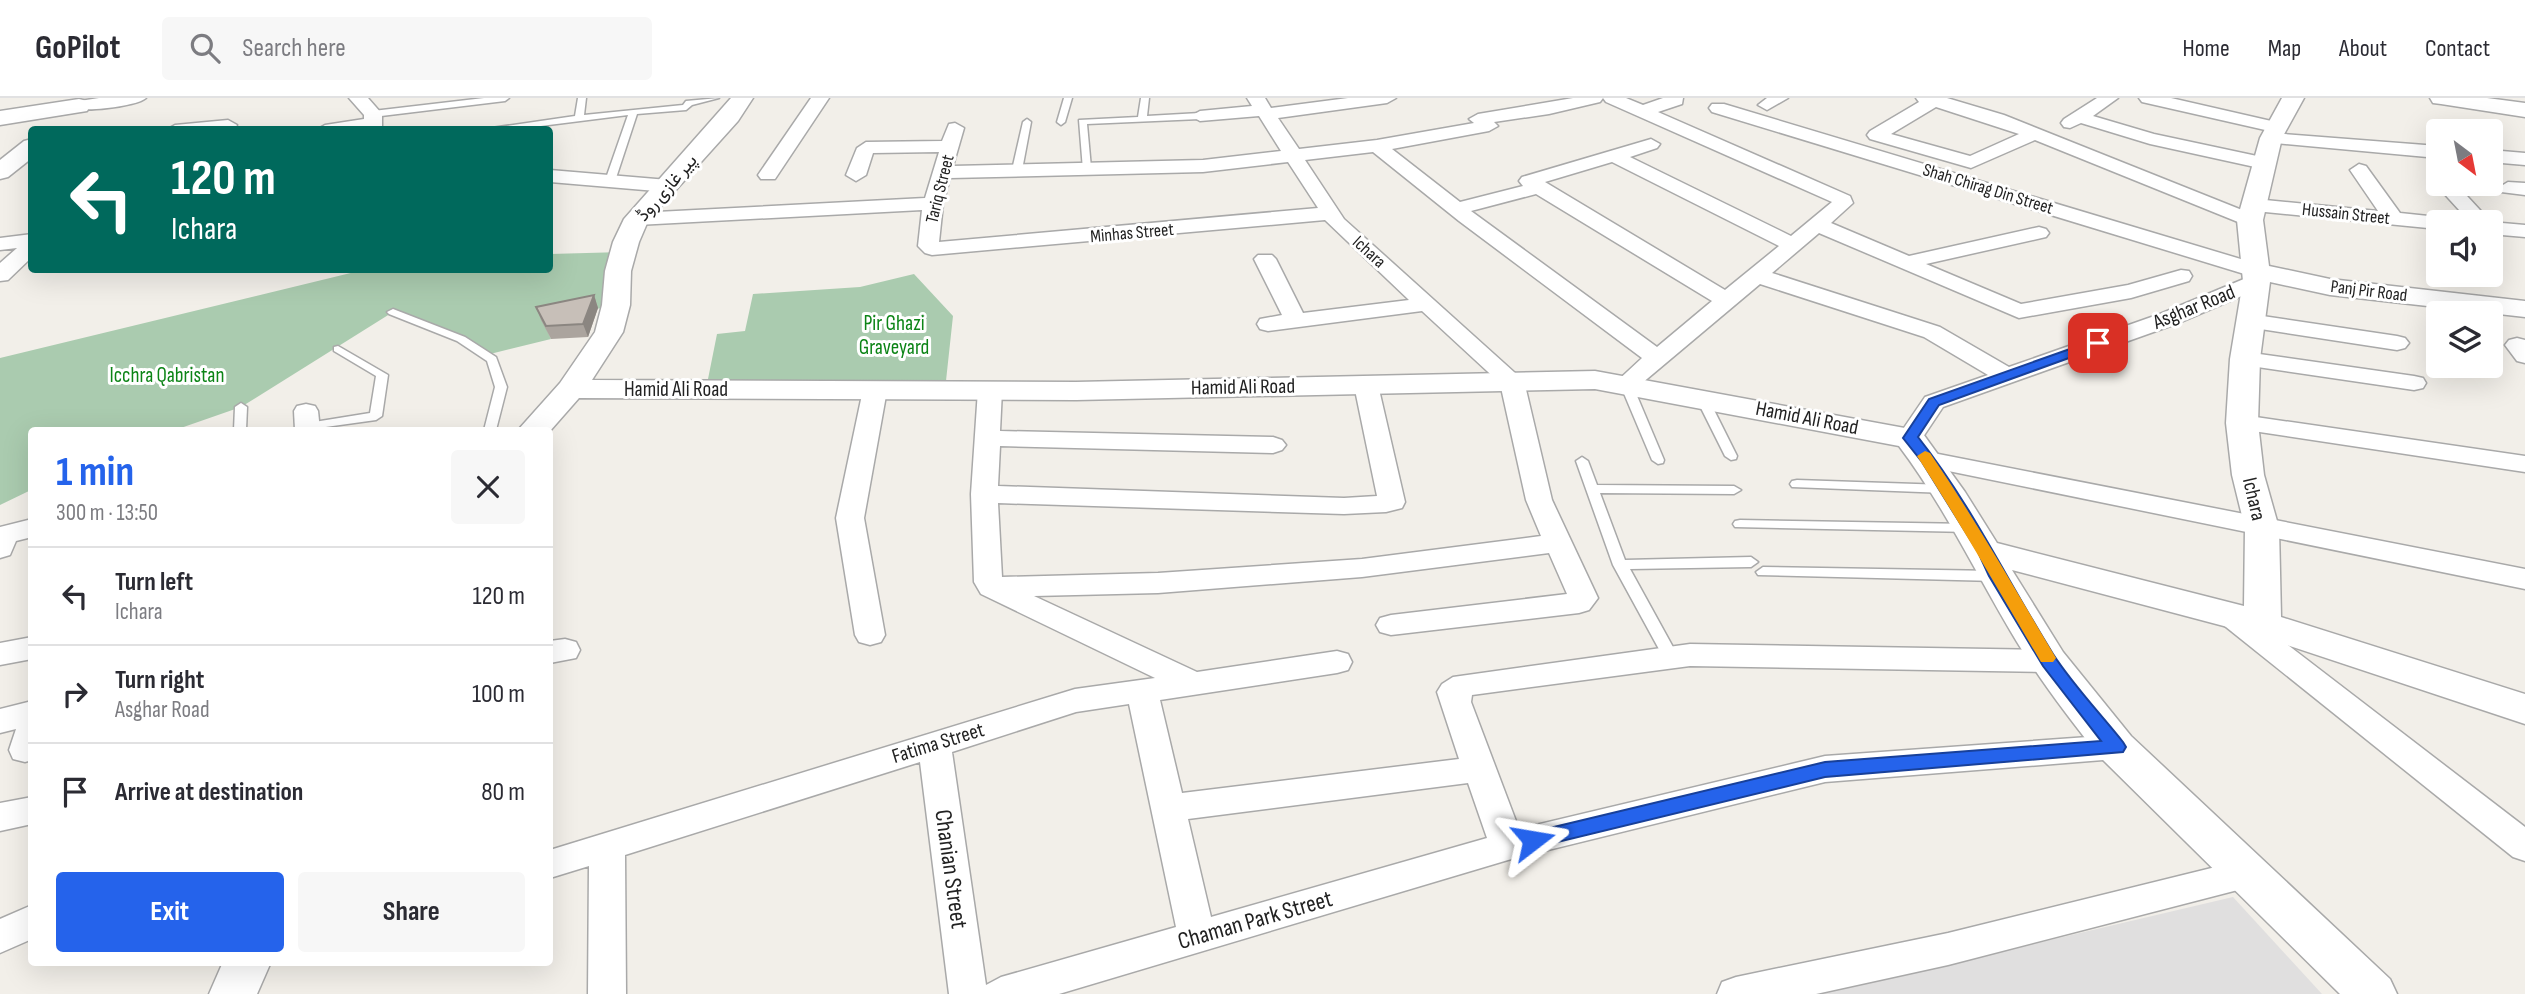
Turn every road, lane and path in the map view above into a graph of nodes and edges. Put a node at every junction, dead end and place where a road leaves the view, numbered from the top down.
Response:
1 (137, 98) edge
2 (358, 98) edge
3 (505, 98) edge
4 (582, 98) edge
5 (715, 98) edge
6 (742, 98) edge
7 (820, 98) edge
8 (1068, 98) edge
9 (1145, 98) edge
10 (1387, 98) edge
11 (1594, 98) edge
12 (1612, 98) edge
13 (1672, 98) edge
14 (2109, 98) edge
15 (2148, 98) edge
16 (2293, 98) edge
17 (2441, 98) edge
18 (1932, 99) edge
19 (690, 100) edge
20 (82, 102) edge
21 (1263, 107) edge
22 (1718, 108) dead end
23 (2525, 110) edge
24 (1642, 111) junction
25 (633, 113) junction
26 (1200, 116) joint
27 (579, 117) junction
28 (2079, 117) junction
29 (0, 118) edge
30 (1142, 119) junction
31 (373, 122) edge
32 (1027, 122) dead end
33 (1061, 122) dead end
34 (55, 126) edge
35 (349, 126) edge
36 (512, 126) edge
37 (2041, 137) junction
38 (2269, 143) junction
39 (1651, 144) dead end
40 (1377, 146) junction
41 (28, 149) edge
42 (2426, 151) edge
43 (1295, 156) junction
44 (1614, 156) junction
45 (2503, 157) edge
46 (2525, 159) edge
47 (1086, 168) junction
48 (1017, 170) junction
49 (2359, 170) dead end
50 (0, 172) edge
51 (944, 172) junction
52 (768, 175) dead end
53 (856, 175) dead end
54 (553, 176) edge
55 (610, 181) junction
56 (668, 186) junction
57 (1540, 187) junction
58 (2457, 196) edge
59 (933, 204) junction
60 (1456, 209) junction
61 (2471, 210) edge
62 (2253, 212) junction
63 (1331, 213) junction
64 (638, 219) junction
65 (2394, 219) junction
66 (2426, 222) edge
67 (1815, 224) junction
68 (2503, 229) edge
69 (2525, 231) edge
70 (2039, 233) dead end
71 (28, 240) edge
72 (0, 244) edge
73 (1791, 244) junction
74 (932, 249) joint
75 (28, 250) edge
76 (1265, 259) dead end
77 (1909, 265) junction
78 (0, 275) edge
79 (1755, 275) junction
80 (2181, 276) dead end
81 (2257, 276) junction
82 (1725, 300) junction
83 (1426, 304) junction
84 (2525, 309) edge
85 (393, 312) dead end
86 (1296, 321) junction
87 (2249, 321) junction
88 (1268, 324) dead end
89 (2397, 343) dead end
90 (338, 349) dead end
91 (1657, 358) junction
92 (2245, 359) junction
93 (2007, 376) junction
94 (1512, 381) junction
95 (2414, 383) dead end
96 (1626, 384) junction
97 (1366, 385) junction
98 (571, 389) junction
99 (875, 390) junction
100 (990, 390) junction
101 (1702, 398) junction
102 (241, 407) dead end
103 (307, 423) edge
104 (2242, 423) junction
105 (240, 427) edge
106 (491, 427) edge
107 (536, 427) edge
108 (987, 438) junction
109 (1273, 445) dead end
110 (1919, 449) junction
111 (1731, 456) dead end
112 (1658, 460) dead end
113 (1582, 461) dead end
114 (2525, 464) edge
115 (1797, 484) dead end
116 (1592, 489) junction
117 (1947, 489) junction
118 (1734, 490) dead end
119 (984, 494) junction
120 (1740, 524) dead end
121 (2262, 527) junction
122 (28, 529) edge
123 (1558, 543) junction
124 (0, 549) edge
125 (1985, 552) junction
126 (1751, 562) dead end
127 (1620, 565) junction
128 (1763, 572) dead end
129 (2525, 579) edge
130 (991, 587) junction
131 (2247, 620) junction
132 (1391, 625) dead end
133 (870, 635) dead end
134 (28, 649) edge
135 (0, 654) edge
136 (1671, 658) junction
137 (1336, 662) dead end
138 (2049, 662) junction
139 (1193, 683) junction
140 (1142, 691) junction
141 (2525, 709) edge
142 (28, 714) edge
143 (0, 721) edge
144 (934, 744) junction
145 (2116, 747) junction
146 (1481, 769) junction
147 (1168, 808) junction
148 (28, 811) edge
149 (0, 817) edge
150 (607, 846) junction
151 (1508, 846) junction
152 (2525, 847) edge
153 (553, 863) edge
154 (2248, 874) junction
155 (28, 923) edge
156 (0, 937) edge
157 (1197, 937) junction
158 (245, 966) edge
159 (233, 994) edge
160 (607, 994) edge
161 (968, 994) edge
162 (1001, 994) edge
163 (1736, 994) edge
164 (2373, 994) edge

1 - 20 street
2 - 31 street
3 - 31 lane
4 - 27 lane
5 - 19 lane
6 - 56 street, پیر غازی روڈ
7 - 52 street
8 - 33 lane
9 - 30 lane
10 - 21 street
11 - 40 street
12 - 24 street
13 - 24 street
14 - 28 street
15 - 38 street
16 - 38 street, Ichara
17 - 23 street
18 - 37 street, Hussain Street
18 - 37 street
19 - 25 lane
20 - 29 street
20 - 34 street
21 - 26 street
21 - 43 street, Ichara
22 - 81 street, Shah Chirag Din Street
24 - 67 street
25 - 27 lane
25 - 55 lane
26 - 30 lane
27 - 36 lane
28 - 37 street
28 - 38 street
30 - 47 lane
31 - 35 street
32 - 48 lane
37 - 62 street, Hussain Street
38 - 42 street
38 - 62 street, Ichara
39 - 44 street
40 - 43 street
40 - 60 street
41 - 50 street
43 - 47 street
43 - 63 street, Ichara
44 - 57 street
44 - 73 street
45 - 46 street
47 - 48 street
48 - 51 street
49 - 65 street
51 - 53 street, Tariq Street
51 - 59 street, Tariq Street
54 - 55 street
55 - 56 street
56 - 64 street, پیر غازی روڈ
57 - 60 street
57 - 82 street
58 - 61 street
59 - 64 street
59 - 74 street, Tariq Street
60 - 91 street
62 - 65 street, Hussain Street
62 - 81 street, Ichara
63 - 74 street, Minhas Street
63 - 83 street, Ichara
64 - 98 street, پیر غازی روڈ
65 - 66 street, Hussain Street
67 - 73 street
67 - 77 street
68 - 69 street
70 - 77 street
71 - 72 street
73 - 79 street
75 - 78 street
76 - 86 street
77 - 80 street
79 - 82 street
79 - 93 street
81 - 84 street, Panj Pir Road
81 - 87 street, Ichara
81 - 93 street, Asghar Road
82 - 91 street
83 - 86 street
83 - 94 street, Ichara
85 - 106 lane
86 - 88 street
87 - 89 street
87 - 92 street, Ichara
90 - 103 lane
91 - 96 street
92 - 95 street
92 - 104 street, Ichara
93 - 110 street, Asghar Road
94 - 96 street, Hamid Ali Road
94 - 97 street, Hamid Ali Road
94 - 123 street
96 - 101 street, Hamid Ali Road
96 - 112 lane
97 - 100 street, Hamid Ali Road
97 - 119 street
98 - 99 street, Hamid Ali Road
98 - 107 street, پیر غازی روڈ
99 - 100 street, Hamid Ali Road
99 - 133 street
100 - 108 street
101 - 110 street, Hamid Ali Road
101 - 111 lane
102 - 105 lane
104 - 114 street
104 - 121 street, Ichara
108 - 109 street
108 - 119 street
110 - 117 street
110 - 121 street
113 - 116 lane
115 - 117 lane
116 - 118 lane
116 - 127 lane
117 - 125 street
119 - 130 street
120 - 125 lane
121 - 129 street
121 - 131 street, Ichara
122 - 124 street
123 - 130 street
123 - 132 street
125 - 128 lane
125 - 131 street
125 - 138 street
126 - 127 lane
127 - 136 lane
130 - 139 street
131 - 141 street
131 - 152 street
134 - 135 street
136 - 138 street
136 - 146 street
137 - 139 street, Fatima Street
138 - 145 street
139 - 140 street, Fatima Street
140 - 144 street, Fatima Street
140 - 147 street
142 - 143 street
144 - 150 street, Fatima Street
144 - 161 street, Chanian Street
145 - 151 street, Chaman Park Street
145 - 154 street
146 - 147 street
146 - 151 street
147 - 157 street
148 - 149 street
150 - 153 street, Fatima Street
150 - 160 street
151 - 157 street, Chaman Park Street
154 - 163 street
154 - 164 street
155 - 156 street
157 - 162 street, Chaman Park Street
158 - 159 street

